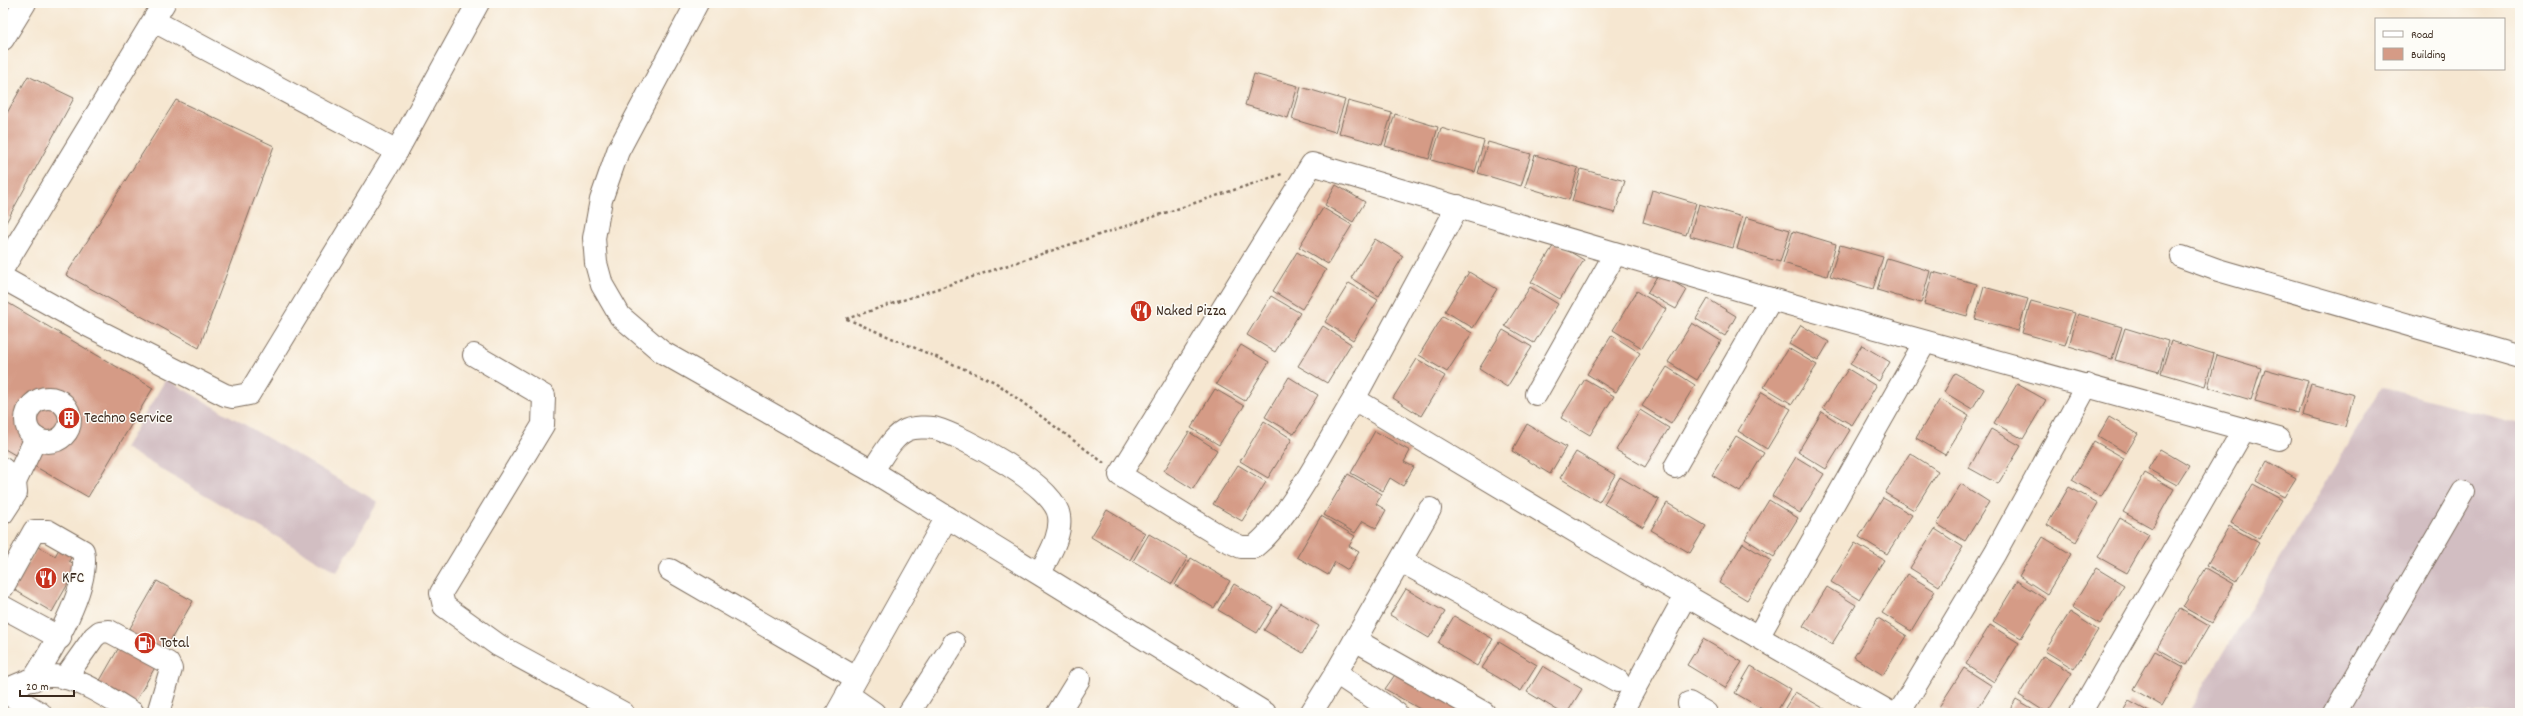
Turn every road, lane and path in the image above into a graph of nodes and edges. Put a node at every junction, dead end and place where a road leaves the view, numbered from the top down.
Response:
1 (25, 3) edge
2 (478, 3) edge
3 (697, 3) edge
4 (159, 12) edge
5 (3, 38) edge
6 (397, 151) junction
7 (1312, 164) junction
8 (1458, 206) junction
9 (1615, 254) junction
10 (2182, 257) dead end
11 (3, 268) edge
12 (3, 278) edge
13 (1771, 298) junction
14 (1925, 342) junction
15 (474, 355) dead end
16 (2520, 357) edge
17 (2087, 385) junction
18 (1536, 394) dead end
19 (1354, 399) junction
20 (2244, 429) junction
21 (36, 438) dead end
22 (2278, 439) dead end
23 (1675, 467) dead end
24 (872, 471) junction
25 (1120, 475) junction
26 (9, 476) edge
27 (2464, 492) dead end
28 (1430, 509) dead end
29 (3, 513) edge
30 (947, 517) junction
31 (1400, 561) junction
32 (670, 570) dead end
33 (1040, 573) junction
34 (3, 587) edge
35 (1686, 595) junction
36 (3, 607) edge
37 (1758, 637) junction
38 (60, 638) junction
39 (1355, 640) junction
40 (954, 643) dead end
41 (1336, 674) junction
42 (65, 678) junction
43 (1079, 679) dead end
44 (33, 680) junction
45 (1618, 681) dead end
46 (852, 686) junction
47 (3, 691) edge
48 (40, 713) edge
49 (133, 713) edge
50 (158, 713) edge
51 (623, 713) edge
52 (837, 713) edge
53 (874, 713) edge
54 (909, 713) edge
55 (1058, 713) edge
56 (1265, 713) edge
57 (1311, 713) edge
58 (1396, 713) edge
59 (1484, 713) edge
60 (1621, 713) edge
61 (1891, 713) edge
62 (1899, 713) edge
63 (2080, 713) edge
64 (2335, 713) edge

1 - 5 main road
2 - 6 main road
3 - 24 main road
4 - 6 main road
4 - 11 main road
6 - 12 main road
7 - 8 main road
7 - 25 main road
7 - 25 path
8 - 9 main road
8 - 19 main road
9 - 13 main road
9 - 18 main road
10 - 16 main road
13 - 14 main road
13 - 23 main road
14 - 17 main road
14 - 37 main road
15 - 51 main road
17 - 20 main road
17 - 62 main road
19 - 25 main road
19 - 35 main road
20 - 22 main road
20 - 63 main road
21 - 26 main road
24 - 30 main road
24 - 33 main road
26 - 29 main road
27 - 64 main road
28 - 31 main road
30 - 33 main road
30 - 46 main road
31 - 39 main road
31 - 45 main road
32 - 46 main road
33 - 56 main road
34 - 38 main road
35 - 37 main road
35 - 60 main road
36 - 38 main road
37 - 61 main road
38 - 44 main road
39 - 41 main road
39 - 59 main road
40 - 54 main road
41 - 57 main road
41 - 58 main road
42 - 44 main road
42 - 49 main road
42 - 50 main road
43 - 55 main road
44 - 47 main road
46 - 52 main road
46 - 53 main road
47 - 48 main road

